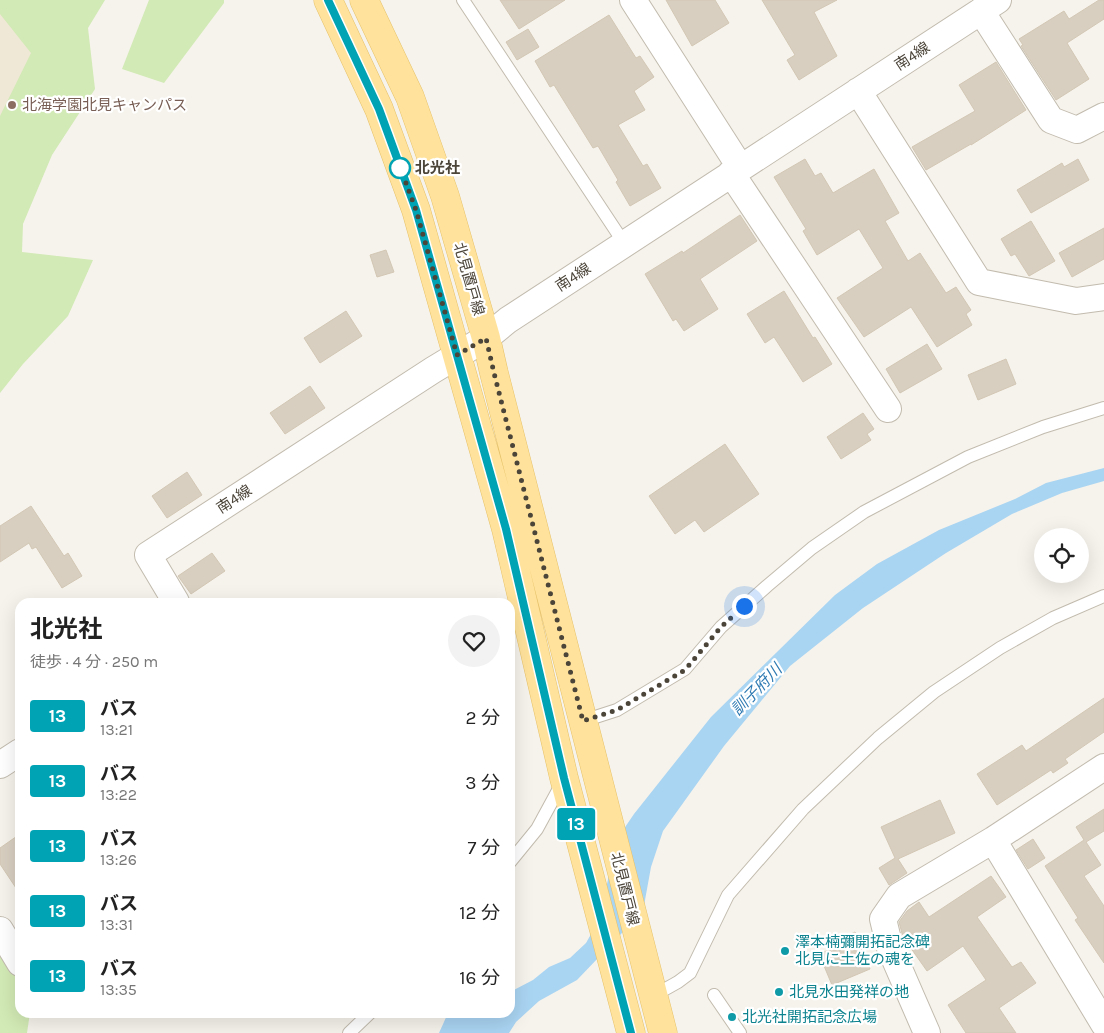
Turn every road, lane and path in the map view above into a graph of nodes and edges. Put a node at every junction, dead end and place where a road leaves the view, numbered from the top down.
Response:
1 (328, 0) edge
2 (364, 0) edge
3 (463, 0) edge
4 (633, 0) edge
5 (993, 3) edge
6 (858, 91) junction
7 (1104, 116) edge
8 (736, 170) junction
9 (624, 244) junction
10 (1104, 297) edge
11 (486, 338) junction
12 (457, 355) junction
13 (1104, 408) edge
14 (888, 410) dead end
15 (1104, 596) edge
16 (174, 598) edge
17 (583, 721) junction
18 (15, 755) edge
19 (0, 765) edge
20 (1104, 767) edge
21 (566, 787) junction
22 (993, 840) junction
23 (515, 856) edge
24 (651, 991) junction
25 (714, 995) dead end
26 (365, 1018) edge
27 (1104, 1024) edge
28 (628, 1026) edge
29 (349, 1033) edge
30 (663, 1033) edge
31 (740, 1033) edge
32 (927, 1033) edge

1 - 12 main road, 北見置戸線
2 - 11 main road, 北見置戸線
3 - 9 lane
4 - 8 street
5 - 6 street, 南4線
5 - 7 street
6 - 8 street, 南4線
6 - 10 street
8 - 9 street, 南4線
8 - 14 street
9 - 11 street, 南4線
11 - 12 street, 南4線
11 - 17 main road, 北見置戸線
12 - 16 street, 南4線
12 - 21 main road, 北見置戸線
13 - 17 lane
15 - 24 lane
17 - 24 main road, 北見置戸線
18 - 19 street
20 - 22 street
21 - 23 lane
21 - 28 main road, 北見置戸線
22 - 27 street
22 - 32 street
24 - 30 main road, 北見置戸線
25 - 31 lane
26 - 29 lane

